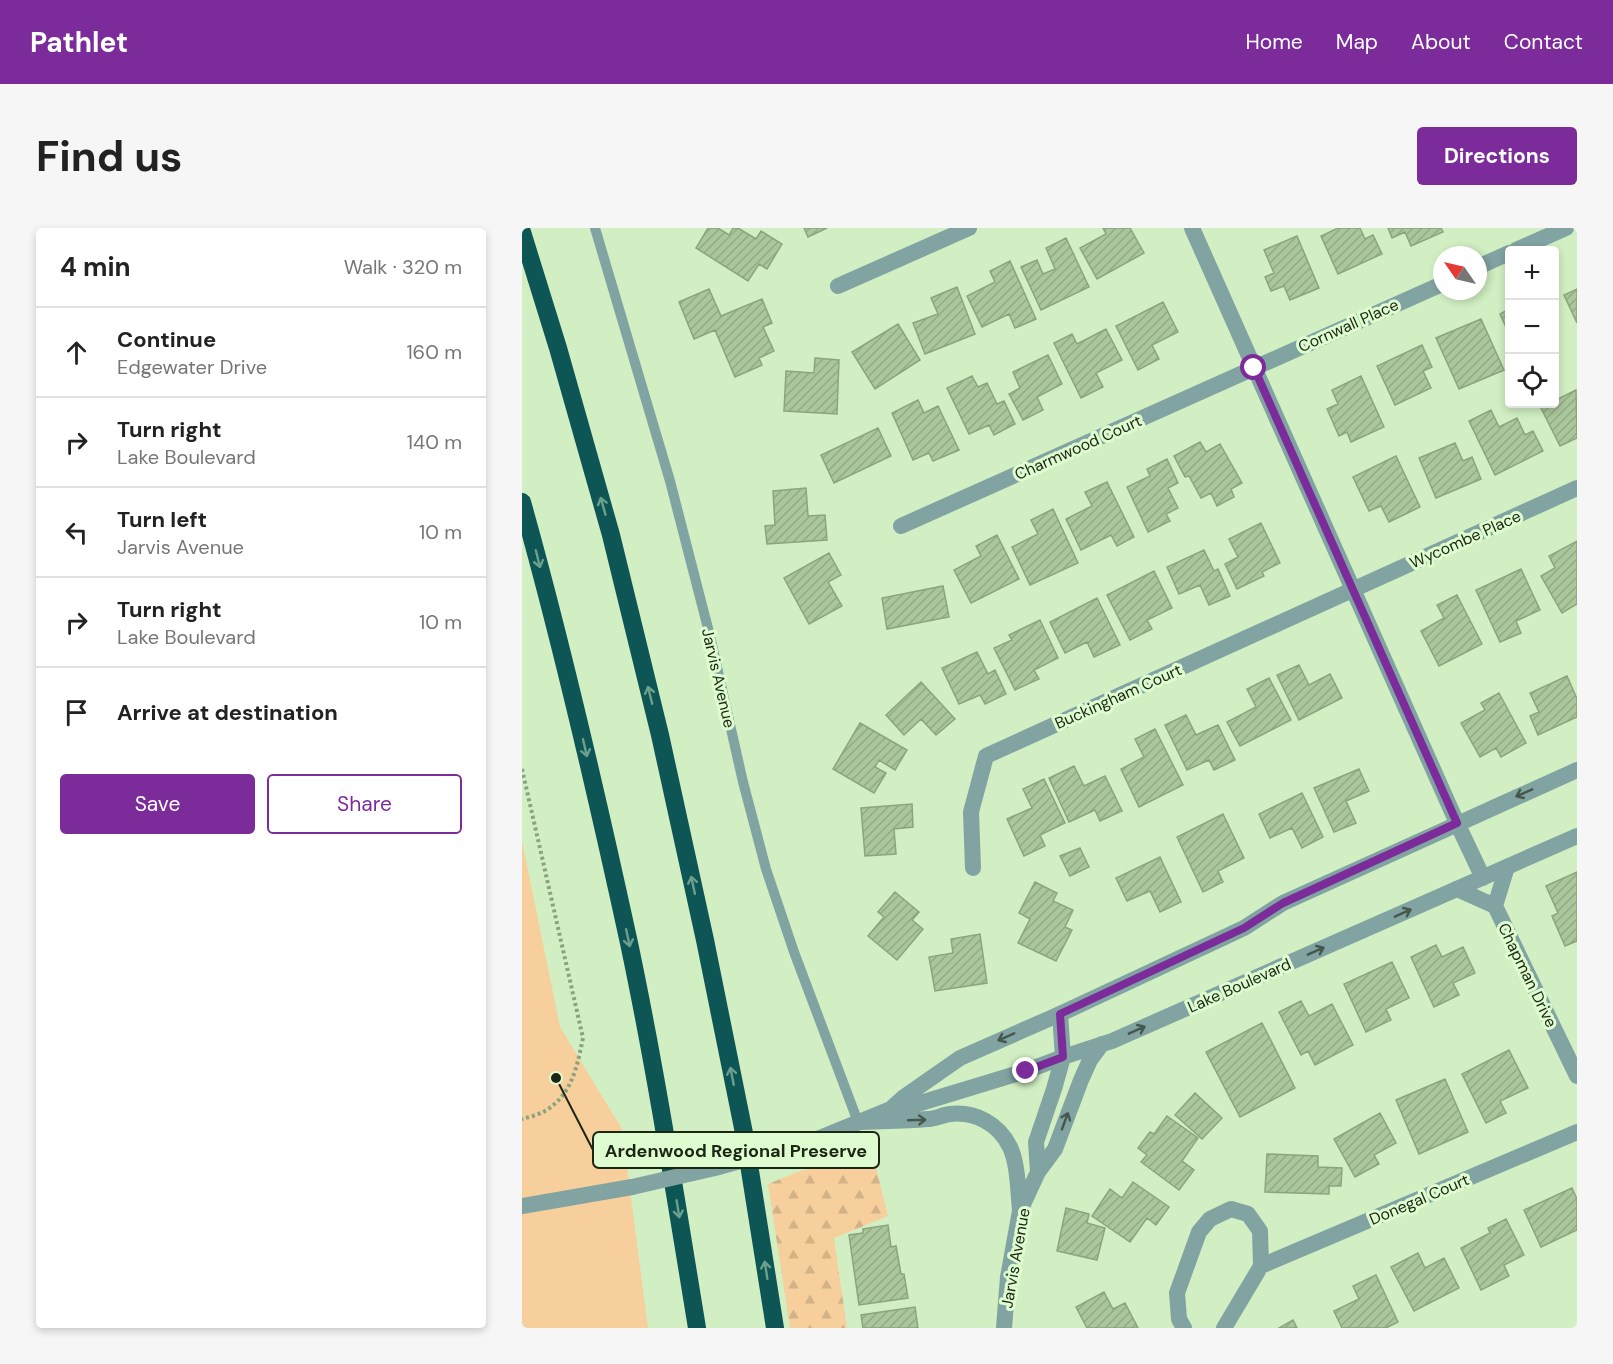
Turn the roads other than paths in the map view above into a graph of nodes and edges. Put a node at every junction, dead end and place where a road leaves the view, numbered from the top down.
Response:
1 (595, 228) edge
2 (969, 228) edge
3 (1192, 228) edge
4 (1566, 228) edge
5 (522, 232) edge
6 (1525, 246) edge
7 (1505, 255) edge
8 (1487, 263) edge
9 (838, 286) dead end
10 (1433, 288) edge
11 (1254, 368) junction
12 (1577, 488) edge
13 (522, 502) edge
14 (901, 526) dead end
15 (1353, 590) junction
16 (1577, 770) edge
17 (1457, 823) junction
18 (1577, 836) edge
19 (1507, 867) junction
20 (973, 868) dead end
21 (1483, 878) junction
22 (1457, 889) junction
23 (1495, 906) junction
24 (1060, 1014) junction
25 (1102, 1044) junction
26 (1063, 1057) junction
27 (1577, 1076) edge
28 (891, 1109) junction
29 (858, 1122) junction
30 (1577, 1132) edge
31 (1038, 1172) junction
32 (522, 1206) edge
33 (1020, 1211) junction
34 (1261, 1266) junction
35 (697, 1328) edge
36 (775, 1328) edge
37 (1004, 1328) edge
38 (1184, 1328) edge
39 (1224, 1328) edge

1 - 29 lane, Jarvis Avenue
2 - 9 street
3 - 11 street
4 - 6 street
36 -> 5 highway
7 - 8 street
10 - 11 street, Cornwall Place
11 - 14 street, Charmwood Court
11 - 15 street
12 - 15 street, Wycombe Place
13 -> 35 highway
15 - 17 street
15 - 20 street, Buckingham Court
16 -> 17 street, Lake Boulevard
17 - 21 street
17 - 24 street, Lake Boulevard
18 - 19 street, Lake Boulevard
19 - 21 street, Lake Boulevard
19 - 23 street, Chapman Drive
21 - 22 street, Lake Boulevard
22 - 23 street, Chapman Drive
25 -> 22 street, Lake Boulevard
23 - 27 street, Chapman Drive
24 - 26 street, Jarvis Avenue
24 -> 28 street, Lake Boulevard
25 - 26 street, Lake Boulevard
31 -> 25 street
26 - 28 street, Lake Boulevard
26 - 31 street, Jarvis Avenue
28 - 29 street, Lake Boulevard
29 - 32 street, Lake Boulevard, bridge
29 -> 33 street
30 - 34 street, Donegal Court
31 - 33 street, Jarvis Avenue
33 - 37 street, Jarvis Avenue
34 - 38 street
34 - 39 street

